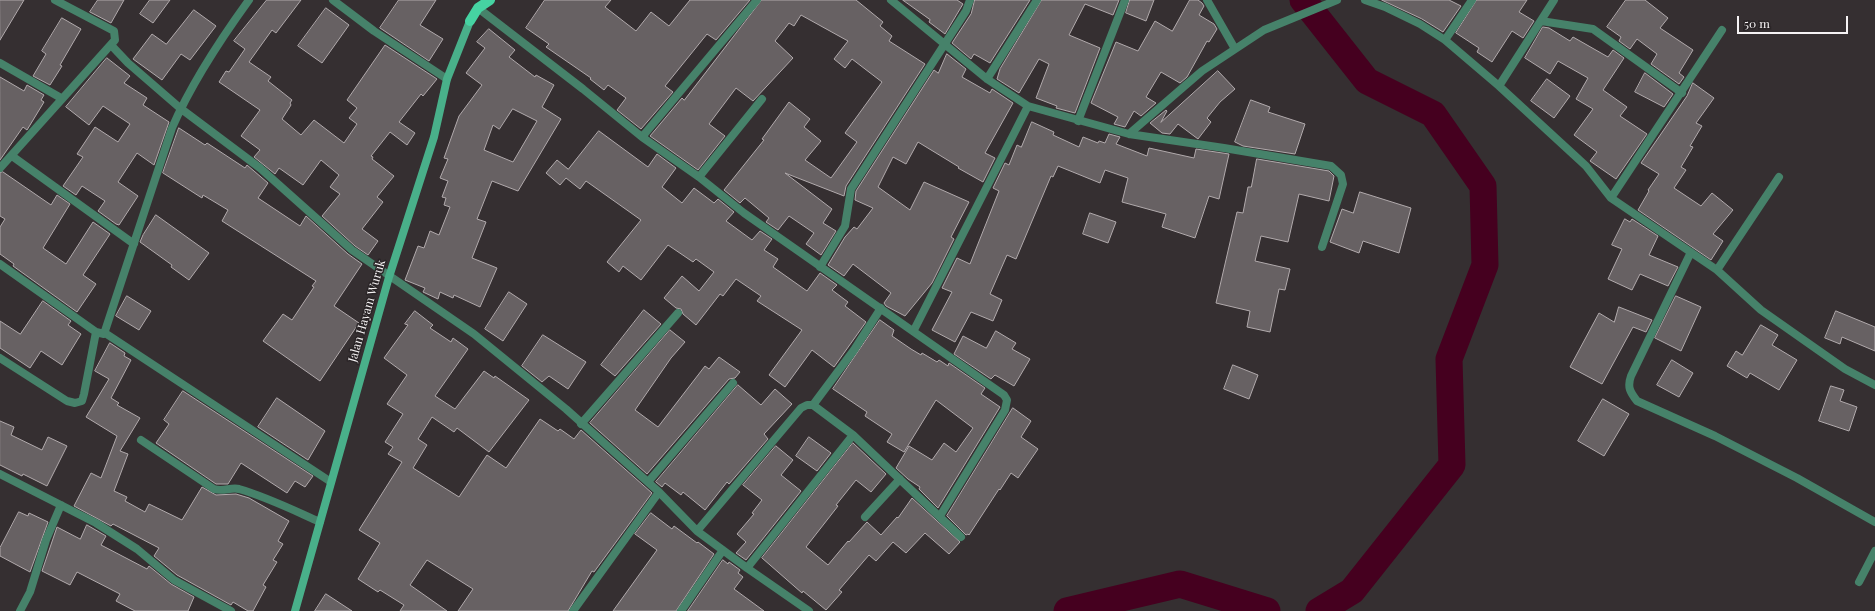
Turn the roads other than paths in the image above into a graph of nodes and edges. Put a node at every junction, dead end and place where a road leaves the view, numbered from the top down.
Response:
1 (55, 0) edge
2 (249, 0) edge
3 (333, 0) edge
4 (490, 0) edge
5 (757, 0) edge
6 (891, 0) edge
7 (970, 0) edge
8 (1037, 0) edge
9 (1125, 0) edge
10 (1207, 0) edge
11 (1337, 0) edge
12 (1365, 0) edge
13 (1472, 0) edge
14 (1554, 0) edge
15 (1387, 4) edge
16 (478, 8) junction
17 (470, 21) joint
18 (1541, 21) junction
19 (1722, 30) dead end
20 (1445, 40) junction
21 (943, 44) junction
22 (111, 45) junction
23 (1235, 49) junction
24 (0, 63) edge
25 (987, 79) junction
26 (447, 80) junction
27 (1499, 86) junction
28 (1682, 93) junction
29 (61, 98) junction
30 (762, 99) dead end
31 (1028, 106) junction
32 (180, 108) junction
33 (1078, 121) junction
34 (1130, 134) junction
35 (642, 137) junction
36 (12, 156) junction
37 (1, 163) edge
38 (699, 177) junction
39 (1779, 177) dead end
40 (1611, 198) junction
41 (134, 244) junction
42 (1322, 246) dead end
43 (1692, 252) junction
44 (0, 264) edge
45 (820, 267) junction
46 (1717, 270) junction
47 (389, 277) junction
48 (881, 308) junction
49 (678, 313) dead end
50 (914, 330) junction
51 (101, 332) junction
52 (0, 358) edge
53 (733, 383) dead end
54 (1875, 385) edge
55 (813, 405) junction
56 (581, 424) junction
57 (853, 435) junction
58 (141, 440) dead end
59 (0, 474) edge
60 (900, 479) junction
61 (331, 482) junction
62 (648, 482) junction
63 (658, 492) junction
64 (61, 504) junction
65 (940, 516) junction
66 (865, 517) dead end
67 (320, 522) junction
68 (1875, 522) edge
69 (697, 531) junction
70 (961, 536) dead end
71 (723, 550) junction
72 (1875, 552) edge
73 (747, 568) junction
74 (1859, 582) dead end
75 (20, 611) edge
76 (231, 611) edge
77 (295, 611) edge
78 (573, 611) edge
79 (681, 611) edge
80 (809, 611) edge

1 - 22 street
2 - 32 street
3 - 26 street
4 - 16 main road
5 - 35 street
6 - 21 street
7 - 21 street
8 - 25 street
9 - 33 street
10 - 23 street
11 - 23 street
12 - 15 street
13 - 20 street
14 - 18 street
15 - 20 street
16 - 17 main road
16 - 35 street
17 - 26 main road, Jalan Hayam Wuruk
18 - 27 street
18 - 28 street
19 - 28 street
20 - 27 street
21 - 25 street
21 - 45 street
22 - 29 street
22 - 32 street
23 - 34 street
24 - 29 street
25 - 31 street
26 - 47 main road, Jalan Hayam Wuruk
27 - 40 street
28 - 40 street
29 - 36 street
30 - 38 street
31 - 33 street
31 - 50 street
32 - 41 street
32 - 47 street
33 - 34 street
34 - 42 street
35 - 38 street
36 - 37 street
36 - 41 street
38 - 45 street
39 - 46 street
40 - 43 street
41 - 51 street
43 - 46 street
43 - 68 street
44 - 51 street
45 - 48 street
46 - 54 street
47 - 56 street
47 - 61 main road, Jalan Hayam Wuruk
48 - 50 street
48 - 55 street
49 - 56 street
50 - 65 street
51 - 52 street
51 - 61 street
53 - 62 street
55 - 57 street
55 - 69 street
56 - 62 street
57 - 60 street
57 - 73 street
58 - 67 street
59 - 64 street
60 - 65 street
60 - 66 street
61 - 67 main road, Jalan Hayam Wuruk
62 - 63 street
63 - 69 street
63 - 78 street
64 - 75 street
64 - 76 street
65 - 70 street
67 - 77 main road, Jalan Hayam Wuruk
69 - 71 street
71 - 73 street
71 - 79 street
72 - 74 street
73 - 80 street

